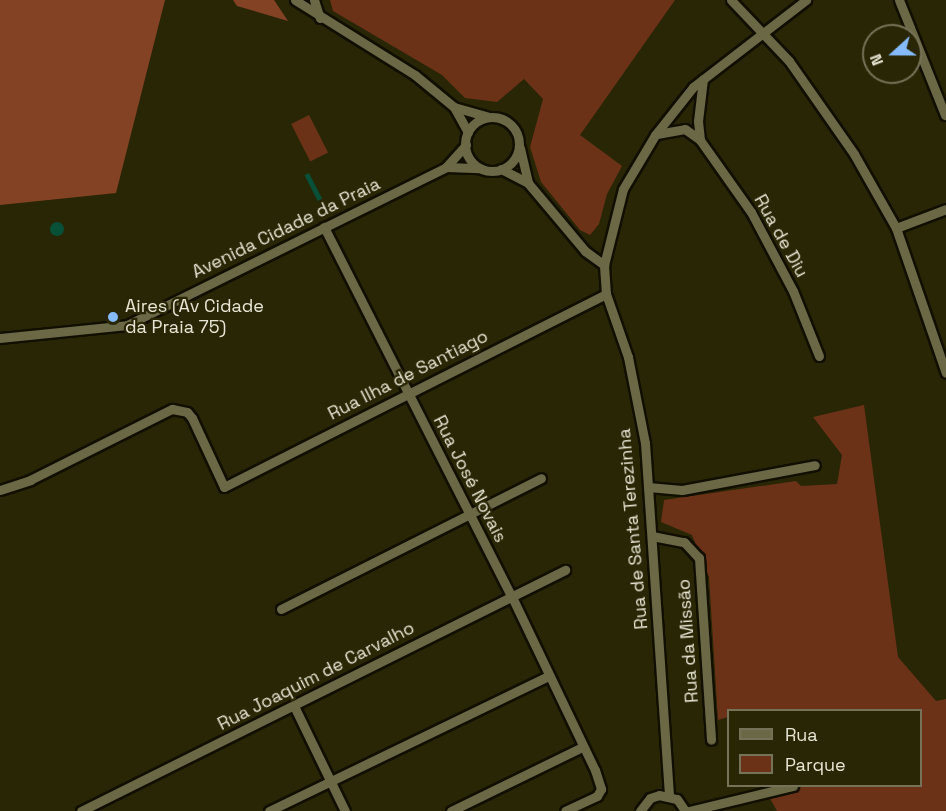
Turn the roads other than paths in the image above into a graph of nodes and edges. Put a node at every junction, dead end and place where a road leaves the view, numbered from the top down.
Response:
1 (294, 0) edge
2 (314, 0) edge
3 (731, 0) edge
4 (806, 0) edge
5 (899, 0) edge
6 (321, 19) junction
7 (763, 32) junction
8 (704, 79) junction
9 (454, 107) junction
10 (945, 116) edge
11 (489, 117) junction
12 (468, 132) junction
13 (655, 135) junction
14 (700, 140) junction
15 (466, 145) junction
16 (519, 146) junction
17 (446, 167) junction
18 (480, 168) junction
19 (501, 169) junction
20 (528, 183) junction
21 (946, 209) edge
22 (324, 227) junction
23 (896, 228) junction
24 (604, 265) junction
25 (606, 294) junction
26 (0, 338) edge
27 (819, 356) dead end
28 (946, 373) edge
29 (407, 393) junction
30 (815, 465) dead end
31 (541, 478) dead end
32 (648, 487) junction
33 (0, 490) edge
34 (470, 514) junction
35 (652, 536) junction
36 (566, 570) dead end
37 (512, 597) junction
38 (281, 609) dead end
39 (548, 676) junction
40 (294, 706) junction
41 (711, 741) dead end
42 (582, 747) junction
43 (331, 782) junction
44 (789, 787) edge
45 (669, 795) junction
46 (81, 811) edge
47 (269, 811) edge
48 (345, 811) edge
49 (452, 811) edge
50 (565, 811) edge
51 (640, 811) edge
52 (687, 811) edge

1 - 6 street
2 - 6 street
3 - 7 street
4 - 7 street, Rua de Santa Terezinha
5 - 10 street
6 - 9 street
7 - 8 street, Rua de Santa Terezinha
7 - 23 street
8 - 13 street, Rua de Santa Terezinha
8 - 14 street
9 - 11 street
9 - 12 street
11 - 12 street
11 - 16 street
12 - 15 street
13 - 14 street
13 - 24 street, Rua de Santa Terezinha
14 - 27 street, Rua de Diu
15 - 17 street, Avenida Cidade da Praia
15 - 18 street
16 - 19 street
16 - 20 street
17 - 18 street, Avenida Cidade da Praia
17 - 22 street, Avenida Cidade da Praia
18 - 19 street
19 - 20 street
20 - 24 street
21 - 23 street
22 - 26 street, Avenida Cidade da Praia
22 - 29 street, Rua José Novais
23 - 28 street
24 - 25 street, Rua de Santa Terezinha
25 - 29 street, Rua Ilha de Santiago
25 - 32 street, Rua de Santa Terezinha
29 - 33 street, Rua Ilha de Santiago
29 - 34 street, Rua José Novais
30 - 32 street
31 - 34 street
32 - 35 street, Rua de Santa Terezinha
34 - 37 street, Rua José Novais
34 - 38 street
35 - 41 street, Rua da Missão
35 - 45 street, Rua de Santa Terezinha
36 - 37 street, Rua Joaquim de Carvalho
37 - 39 street, Rua José Novais
37 - 40 street, Rua Joaquim de Carvalho
39 - 42 street, Rua José Novais
39 - 43 street
40 - 43 street
40 - 46 street, Rua Joaquim de Carvalho
42 - 49 street
42 - 50 street, Rua José Novais
43 - 47 street
43 - 48 street
44 - 52 street
45 - 51 street
45 - 52 street

